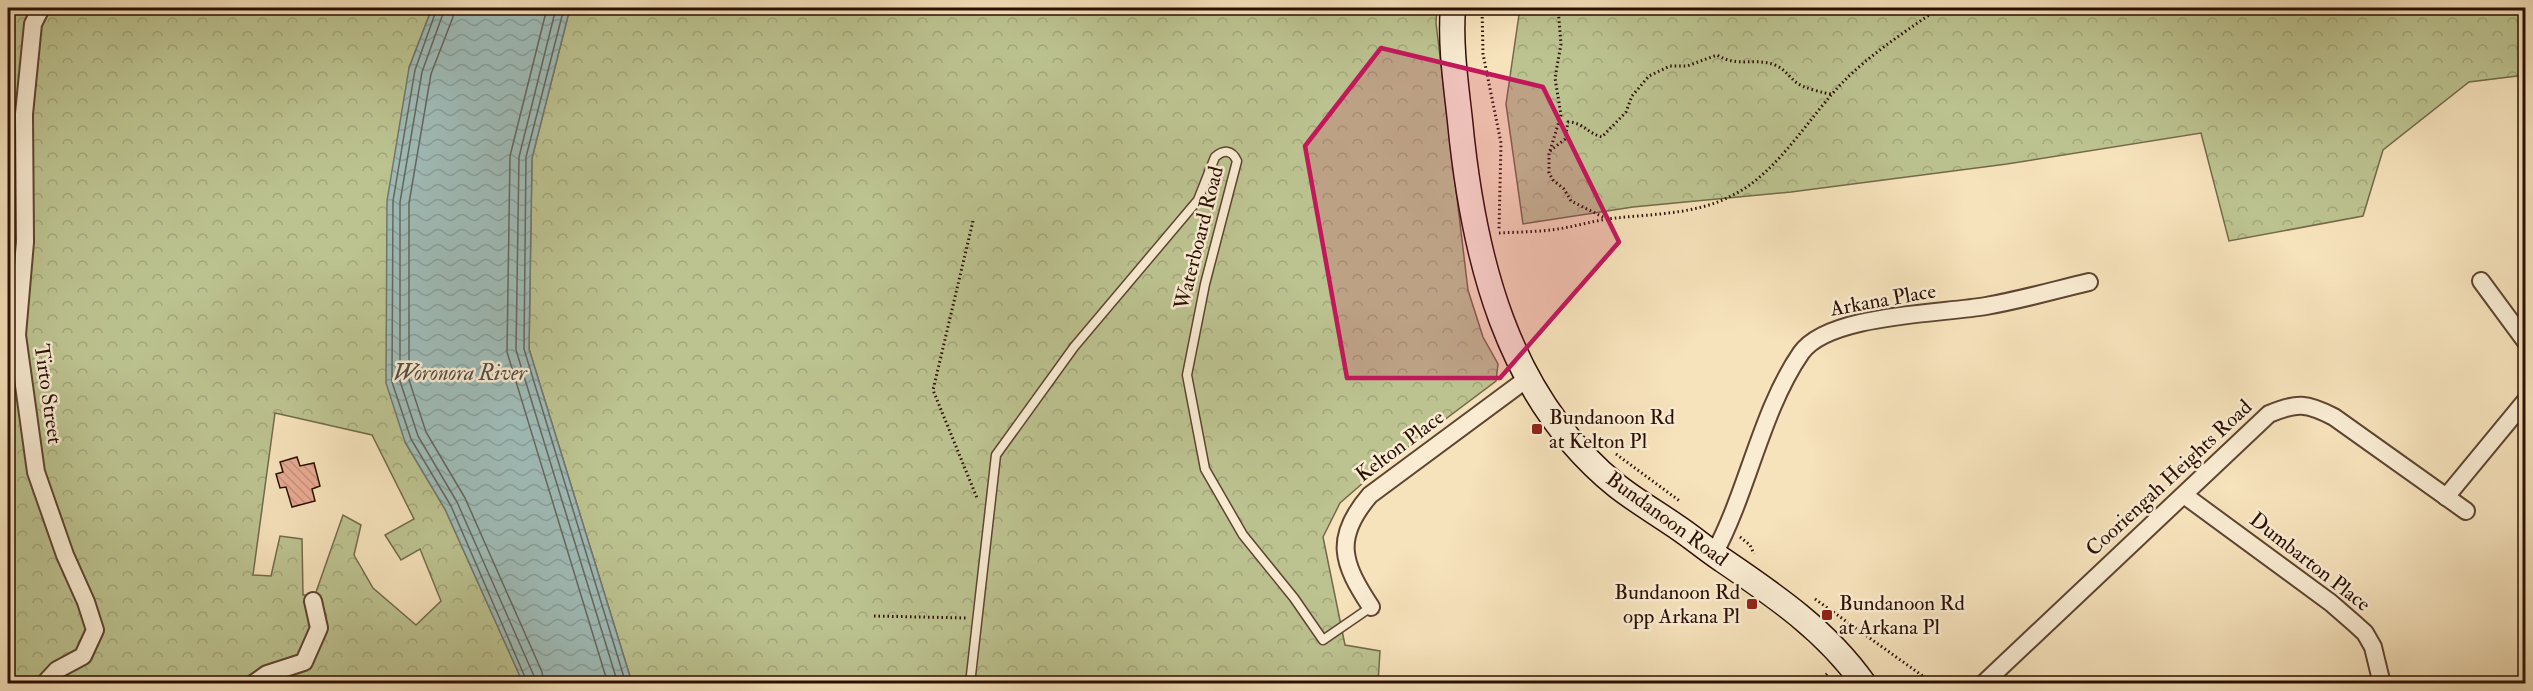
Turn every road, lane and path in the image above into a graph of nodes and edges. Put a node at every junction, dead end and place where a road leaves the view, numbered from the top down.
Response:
1 (41, 8) edge
2 (1453, 8) edge
3 (1482, 8) edge
4 (1558, 8) edge
5 (1939, 8) edge
6 (1833, 93) junction
7 (1550, 151) junction
8 (1606, 219) junction
9 (973, 221) dead end
10 (1499, 233) junction
11 (1501, 242) dead end
12 (2481, 281) dead end
13 (2089, 282) dead end
14 (2526, 342) edge
15 (1528, 378) junction
16 (2526, 400) edge
17 (1616, 453) dead end
18 (2184, 495) junction
19 (2446, 497) junction
20 (1686, 505) dead end
21 (2466, 511) dead end
22 (988, 525) junction
23 (1728, 529) junction
24 (1714, 554) junction
25 (1754, 554) dead end
26 (1808, 594) dead end
27 (313, 601) dead end
28 (1371, 607) joint
29 (874, 616) dead end
30 (977, 618) junction
31 (45, 684) edge
32 (253, 684) edge
33 (970, 684) edge
34 (1864, 684) edge
35 (1934, 684) edge
36 (1983, 684) edge
37 (2382, 684) edge

1 - 31 street, Tirto Street
2 - 15 street, Bundanoon Road
3 - 10 path
4 - 7 path
5 - 6 path
6 - 7 path
6 - 8 path
7 - 8 path
8 - 10 path
9 - 22 path
10 - 11 path
12 - 14 street
13 - 23 street, Arkana Place
15 - 24 street, Bundanoon Road
15 - 28 street, Kelton Place
16 - 19 street
17 - 20 path
18 - 19 street, Cooriengah Heights Road
18 - 36 street, Cooriengah Heights Road
18 - 37 street, Dumbarton Place
19 - 21 street, Cooriengah Heights Road
22 - 28 lane, Waterboard Road
22 - 30 lane, Waterboard Road
23 - 24 street, Arkana Place
23 - 25 path
24 - 34 street, Bundanoon Road
26 - 35 path
27 - 32 street
29 - 30 path
30 - 33 lane, Waterboard Road

